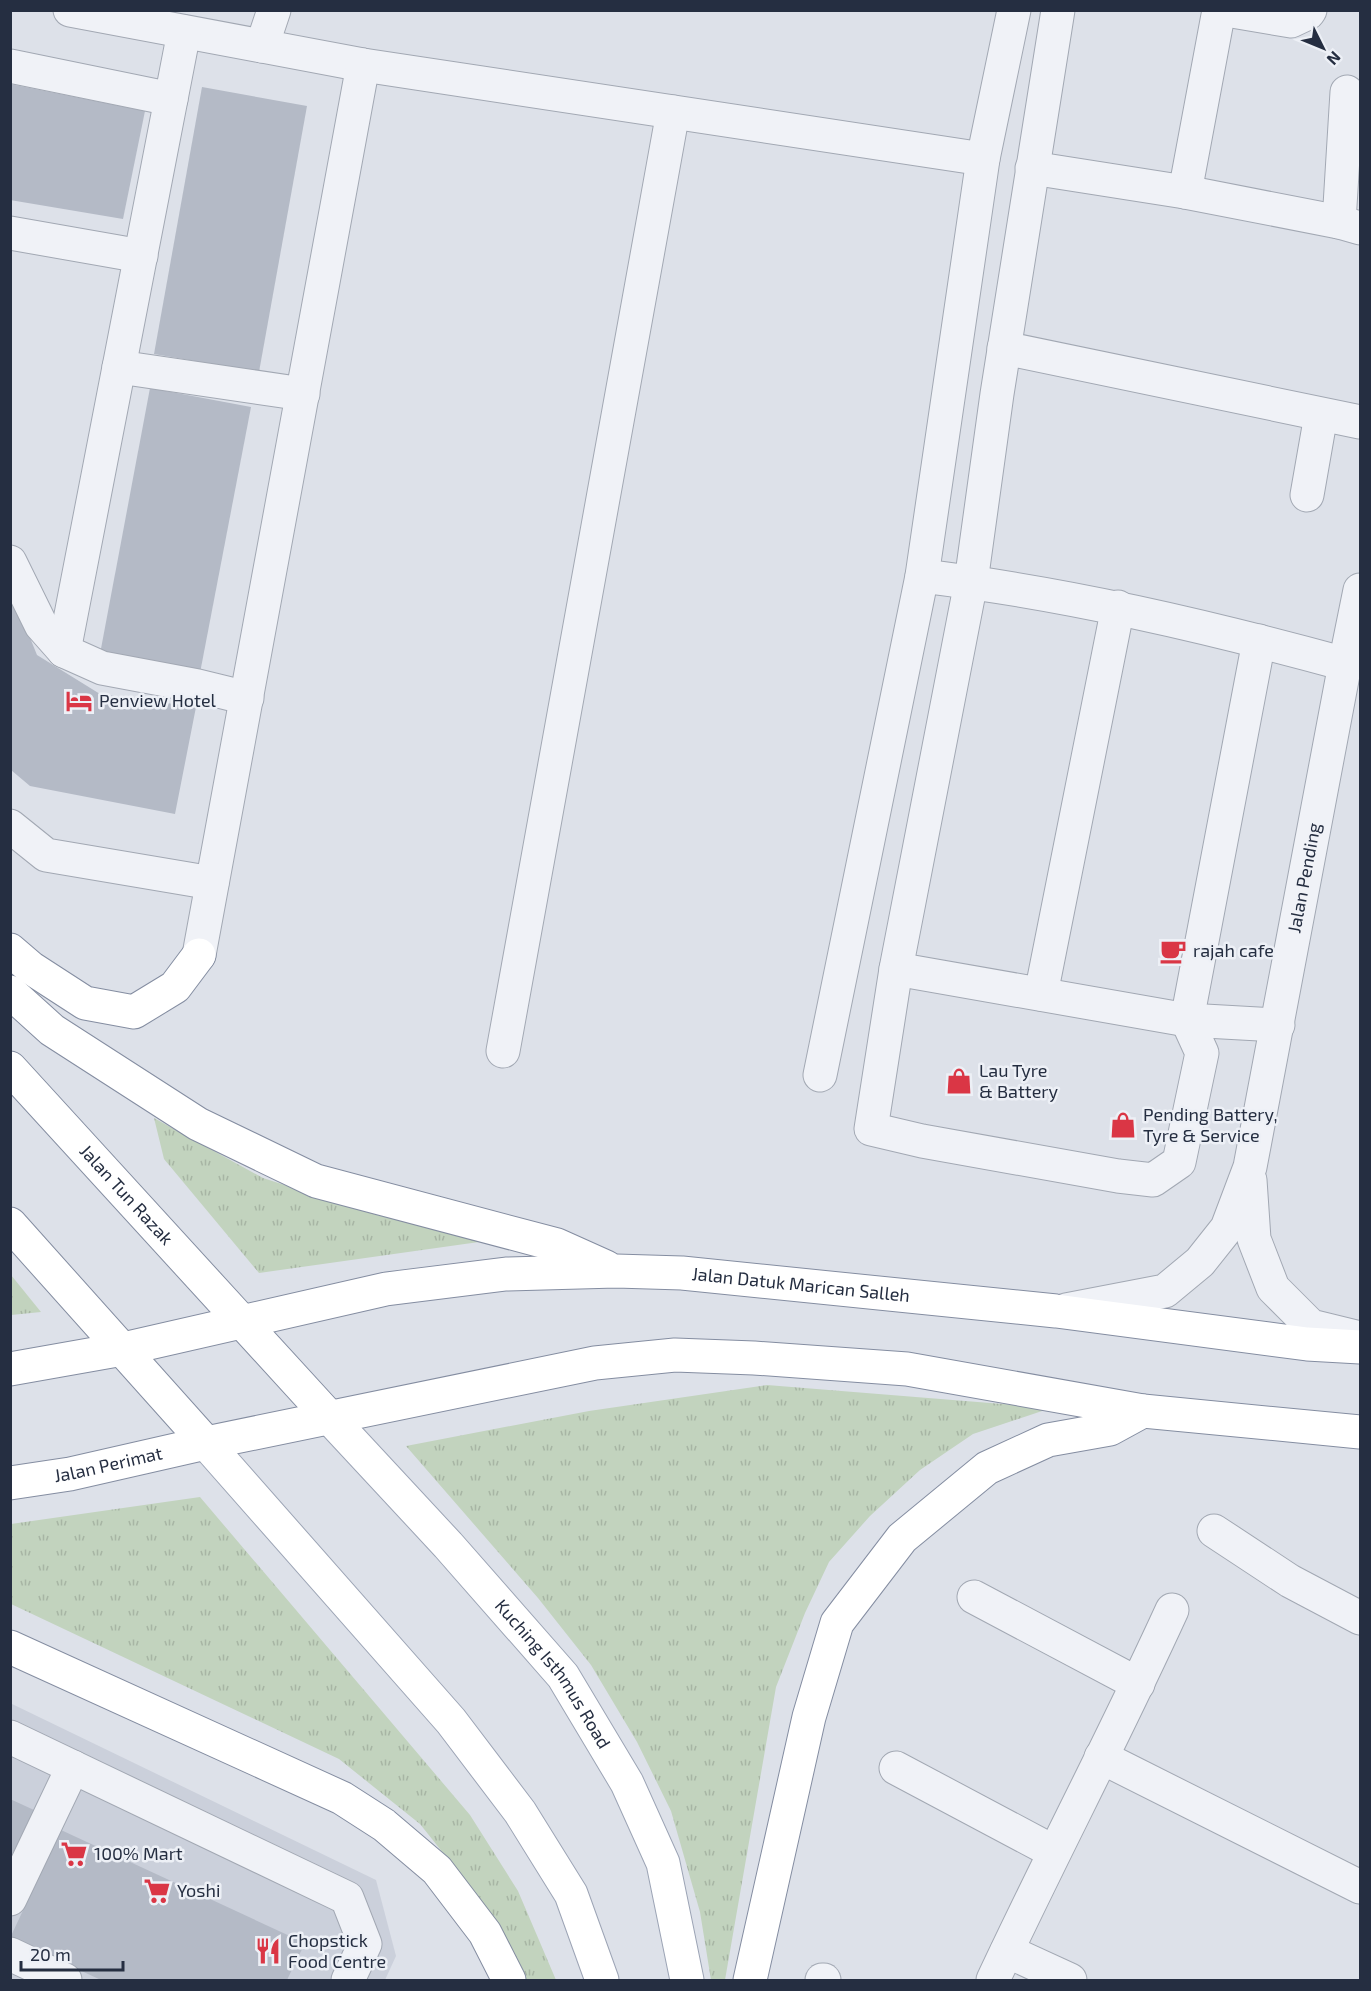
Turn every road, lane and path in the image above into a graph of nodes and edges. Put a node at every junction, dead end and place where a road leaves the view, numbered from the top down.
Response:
1 (70, 10) edge
2 (274, 10) edge
3 (1014, 10) edge
4 (1058, 10) edge
5 (1219, 10) edge
6 (1226, 10) edge
7 (1310, 10) edge
8 (184, 32) junction
9 (262, 46) junction
10 (363, 65) junction
11 (10, 66) edge
12 (1347, 92) dead end
13 (171, 99) junction
14 (673, 112) junction
15 (983, 159) junction
16 (1032, 168) junction
17 (1185, 192) junction
18 (1350, 225) edge
19 (10, 233) edge
20 (141, 256) junction
21 (1004, 348) junction
22 (119, 367) junction
23 (303, 394) junction
24 (1321, 415) junction
25 (1360, 422) edge
26 (1307, 495) dead end
27 (10, 562) edge
28 (922, 576) junction
29 (971, 582) junction
30 (1360, 597) edge
31 (1118, 607) junction
32 (1259, 641) junction
33 (64, 651) junction
34 (1345, 664) junction
35 (246, 698) junction
36 (10, 826) edge
37 (212, 883) junction
38 (10, 950) edge
39 (199, 955) joint
40 (896, 969) junction
41 (10, 992) edge
42 (1041, 994) junction
43 (1187, 1020) junction
44 (1278, 1025) junction
45 (503, 1051) dead end
46 (10, 1068) edge
47 (820, 1075) dead end
48 (1250, 1167) junction
49 (10, 1224) edge
50 (616, 1271) junction
51 (1056, 1311) junction
52 (243, 1322) junction
53 (1360, 1338) edge
54 (1360, 1347) edge
55 (123, 1349) junction
56 (10, 1369) edge
57 (1143, 1411) junction
58 (330, 1418) junction
59 (1360, 1432) edge
60 (206, 1443) junction
61 (46, 1478) junction
62 (10, 1484) edge
63 (10, 1498) edge
64 (1214, 1531) dead end
65 (974, 1597) dead end
66 (1172, 1610) dead end
67 (1360, 1618) edge
68 (10, 1647) edge
69 (1138, 1684) junction
70 (10, 1737) edge
71 (1101, 1757) junction
72 (73, 1767) junction
73 (896, 1768) dead end
74 (1054, 1852) junction
75 (1360, 1887) edge
76 (10, 1899) edge
77 (1007, 1951) junction
78 (10, 1954) edge
79 (65, 1980) edge
80 (348, 1980) edge
81 (509, 1980) edge
82 (602, 1980) edge
83 (687, 1980) edge
84 (750, 1980) edge
85 (993, 1980) edge
86 (1070, 1980) edge

1 - 8 street
2 - 9 street
3 - 15 street
4 - 16 street
5 - 17 street
6 - 7 street
8 - 9 street
8 - 13 street
9 - 10 street
10 - 14 street
10 - 23 street
11 - 13 street
12 - 18 street
13 - 20 street
14 - 15 street
14 - 45 street
15 - 28 street
16 - 17 street
16 - 21 street
17 - 18 street
19 - 20 street
20 - 22 street
21 - 24 street
21 - 29 street
22 - 23 street
22 - 33 street
23 - 35 street
24 - 25 street
24 - 26 street
27 - 33 street
28 - 29 street
28 - 47 street
29 - 31 street
29 - 40 street
30 - 34 street, Jalan Pending
31 - 32 street
31 - 42 street
32 - 34 street
32 - 43 street
33 - 35 street
34 - 44 street, Jalan Pending
35 - 37 street
36 - 37 street
37 - 39 street
38 - 39 main road
40 - 42 street
40 - 43 street
41 - 50 main road
42 - 43 street
43 - 44 street
44 - 48 street, Jalan Pending
46 - 52 main road, Jalan Tun Razak
48 - 51 street
48 - 53 street
49 - 55 main road
50 - 51 main road, Jalan Datuk Marican Salleh
50 - 52 main road, Jalan Datuk Marican Salleh
51 - 54 main road, Jalan Datuk Marican Salleh
52 - 55 main road, Jalan Datuk Marican Salleh
52 - 58 main road, Jalan Tun Razak
55 - 56 main road
55 - 60 main road
57 - 58 main road
57 - 59 main road
57 - 84 main road
58 - 60 main road, Jalan Perimat
58 - 83 main road, Kuching Isthmus Road
60 - 61 main road, Jalan Perimat
60 - 82 main road
61 - 62 main road, Jalan Perimat
61 - 63 main road
64 - 67 street
65 - 69 street
66 - 69 street
68 - 81 main road
69 - 71 street
70 - 72 street
71 - 74 street
71 - 75 street
72 - 76 street
72 - 80 street
73 - 74 street
74 - 77 street
77 - 85 street
77 - 86 street
78 - 79 street

